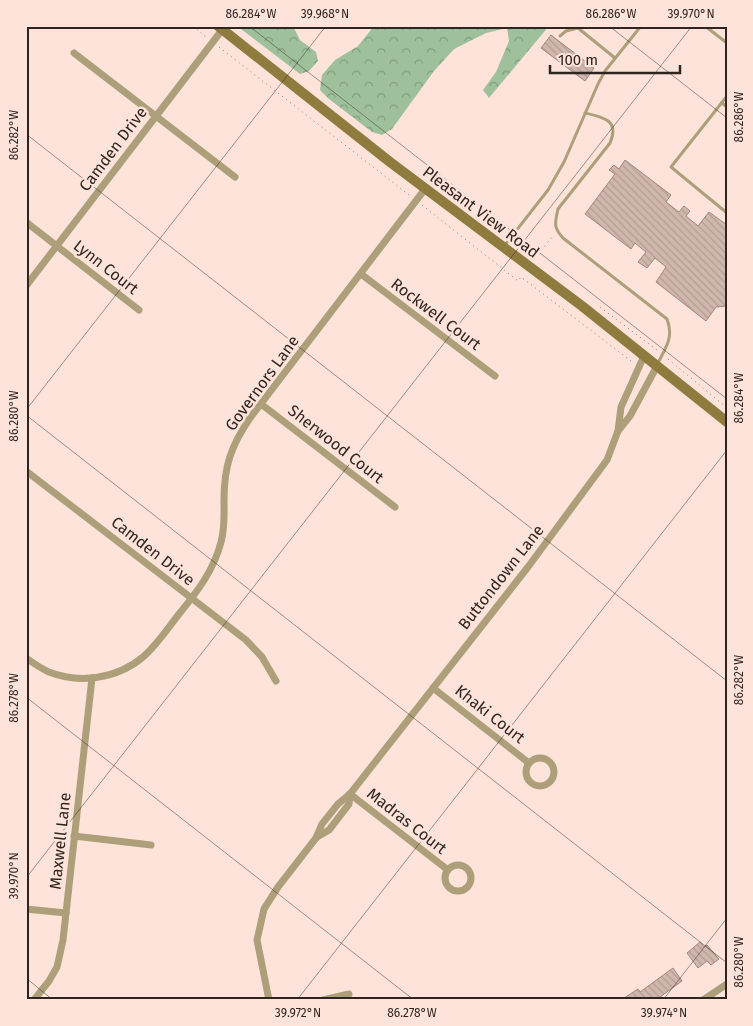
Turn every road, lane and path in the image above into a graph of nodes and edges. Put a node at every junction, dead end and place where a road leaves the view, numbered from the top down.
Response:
1 (641, 26) edge
2 (705, 26) edge
3 (220, 28) edge
4 (560, 36) dead end
5 (727, 43) edge
6 (74, 54) dead end
7 (616, 58) junction
8 (727, 96) edge
9 (722, 103) junction
10 (727, 107) edge
11 (585, 113) junction
12 (156, 116) junction
13 (235, 177) dead end
14 (426, 189) junction
15 (727, 213) edge
16 (26, 222) edge
17 (557, 232) junction
18 (57, 246) junction
19 (503, 248) junction
20 (535, 258) dead end
21 (361, 274) junction
22 (26, 286) edge
23 (599, 306) dead end
24 (139, 310) dead end
25 (663, 355) junction
26 (644, 356) junction
27 (657, 366) junction
28 (494, 376) dead end
29 (261, 404) junction
30 (727, 408) edge
31 (727, 422) edge
32 (618, 432) junction
33 (26, 471) edge
34 (395, 507) dead end
35 (192, 598) junction
36 (26, 658) edge
37 (92, 678) junction
38 (276, 681) dead end
39 (433, 688) junction
40 (529, 762) junction
41 (350, 794) junction
42 (74, 836) junction
43 (151, 845) dead end
44 (448, 870) dead end
45 (26, 909) edge
46 (66, 913) junction
47 (727, 984) edge
48 (348, 994) dead end
49 (34, 1000) edge
50 (269, 1000) edge
51 (323, 1000) edge
52 (703, 1000) edge

1 - 7 lane
2 - 5 lane
3 - 12 street, Camden Drive
3 - 14 main road, Pleasant View Road
4 - 7 lane
6 - 12 street
7 - 11 lane
8 - 9 lane
9 - 10 lane
9 - 15 lane
11 - 17 lane
11 - 19 lane
12 - 13 street
12 - 18 street, Camden Drive
14 - 19 main road, Pleasant View Road
14 - 21 street, Governors Lane
16 - 18 street, Lynn Court
17 - 20 path
17 - 25 lane
18 - 22 street, Camden Drive
18 - 24 street, Lynn Court
19 - 26 main road, Pleasant View Road
21 - 28 street, Rockwell Court
21 - 29 street, Governors Lane
23 - 25 path
25 - 27 lane
25 - 30 path
26 - 27 main road, Pleasant View Road
26 - 32 street
27 - 31 main road, Pleasant View Road
27 - 32 street, Buttondown Lane
29 - 34 street, Sherwood Court
29 - 35 street, Governors Lane
32 - 39 street, Buttondown Lane
33 - 35 street, Camden Drive
35 - 37 street, Governors Lane
35 - 38 street, Camden Drive
36 - 37 street, Governors Lane
37 - 42 street, Maxwell Lane
39 - 40 street, Khaki Court
39 - 41 street, Buttondown Lane
40 - 40 street, Khaki Court
41 - 44 street, Madras Court
41 - 50 street, Buttondown Lane
42 - 43 street
42 - 46 street, Maxwell Lane
45 - 46 street
46 - 49 street, Maxwell Lane
47 - 52 street
48 - 51 street

